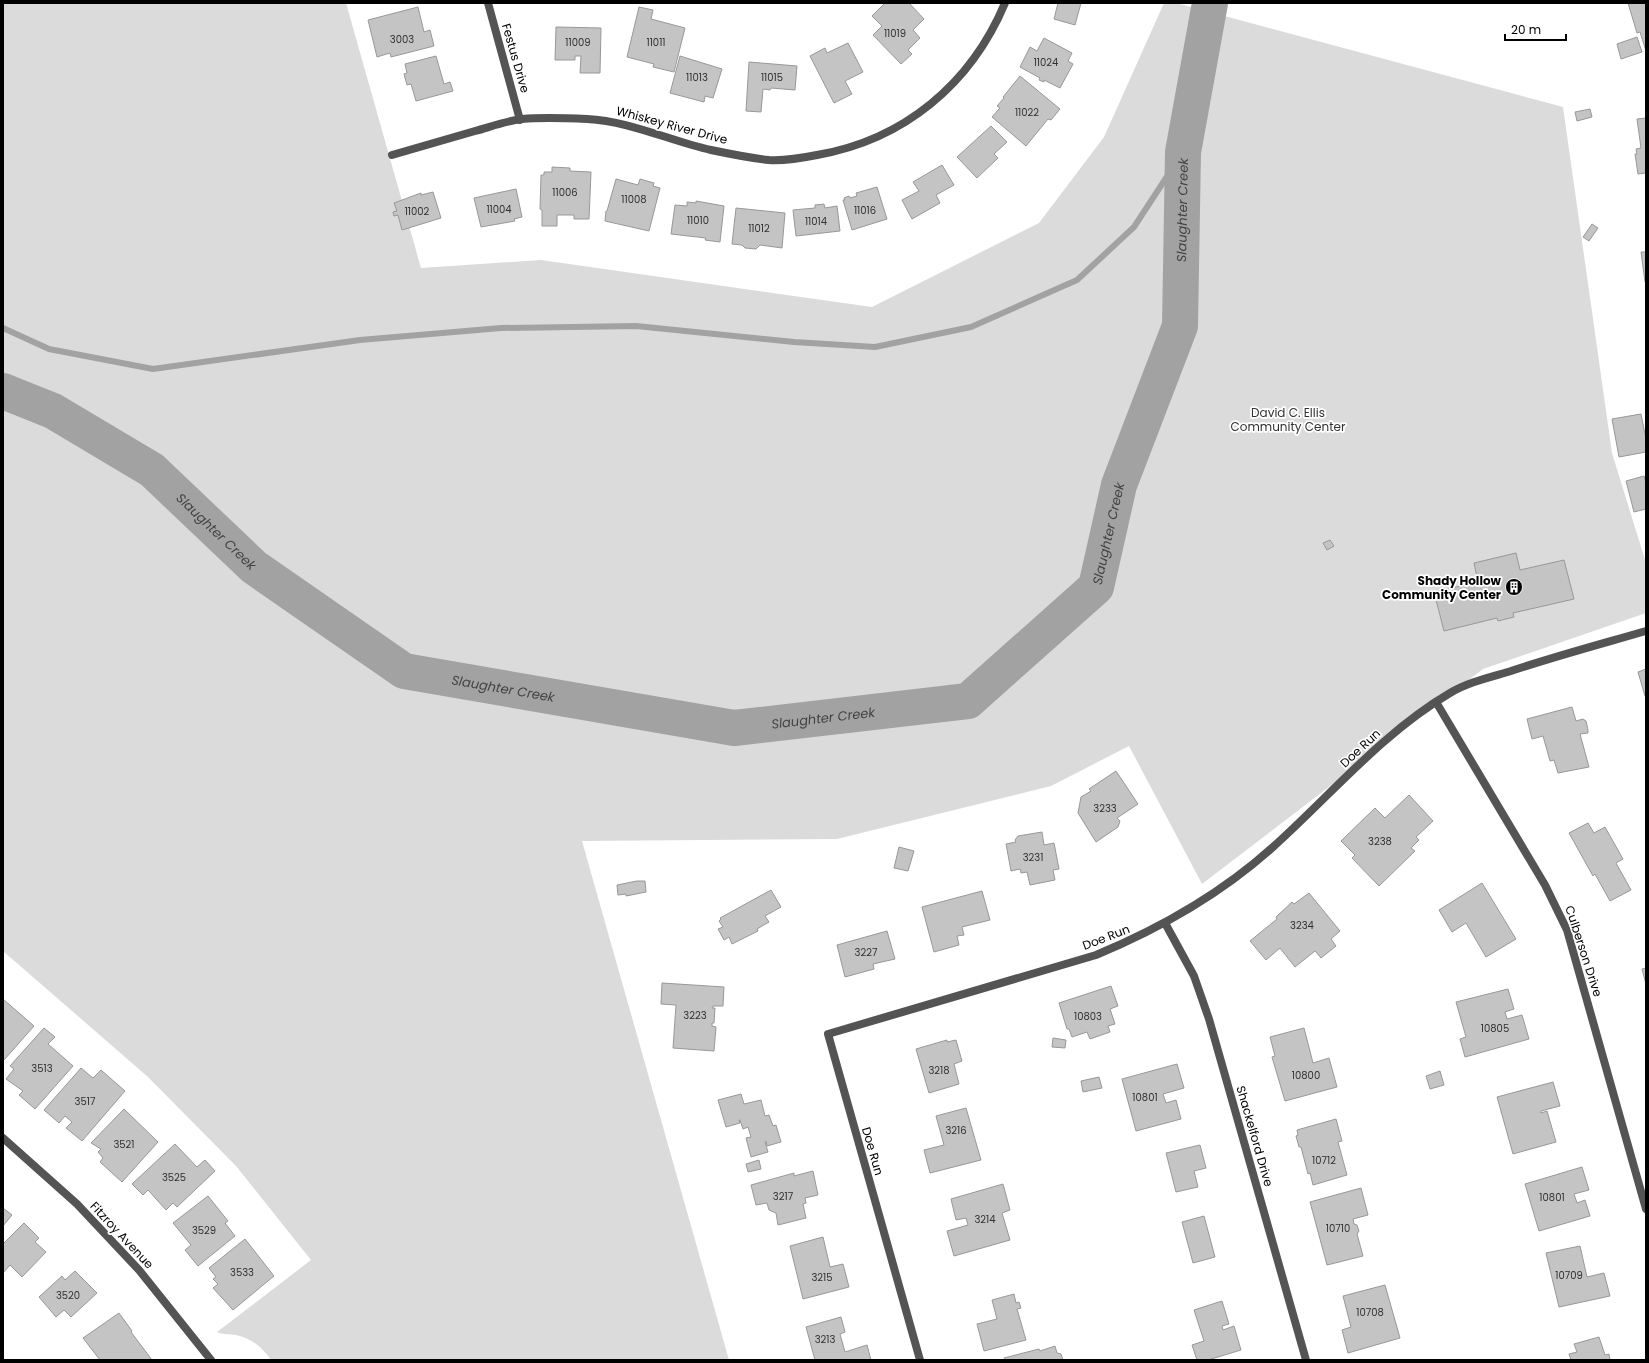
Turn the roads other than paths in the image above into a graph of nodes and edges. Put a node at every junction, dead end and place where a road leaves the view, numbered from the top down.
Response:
1 (488, 3) edge
2 (1005, 3) edge
3 (520, 120) junction
4 (392, 155) dead end
5 (1646, 631) edge
6 (1436, 702) junction
7 (1165, 924) junction
8 (3, 1138) edge
9 (1646, 1209) edge
10 (211, 1360) edge
11 (920, 1360) edge
12 (1306, 1360) edge

1 - 3 street, Festus Drive
2 - 3 street, Whiskey River Drive
3 - 4 street, Whiskey River Drive
5 - 6 street, Doe Run
6 - 7 street, Doe Run
6 - 9 street, Culberson Drive
7 - 11 street, Doe Run
7 - 12 street, Shackelford Drive
8 - 10 street, Fitzroy Avenue

